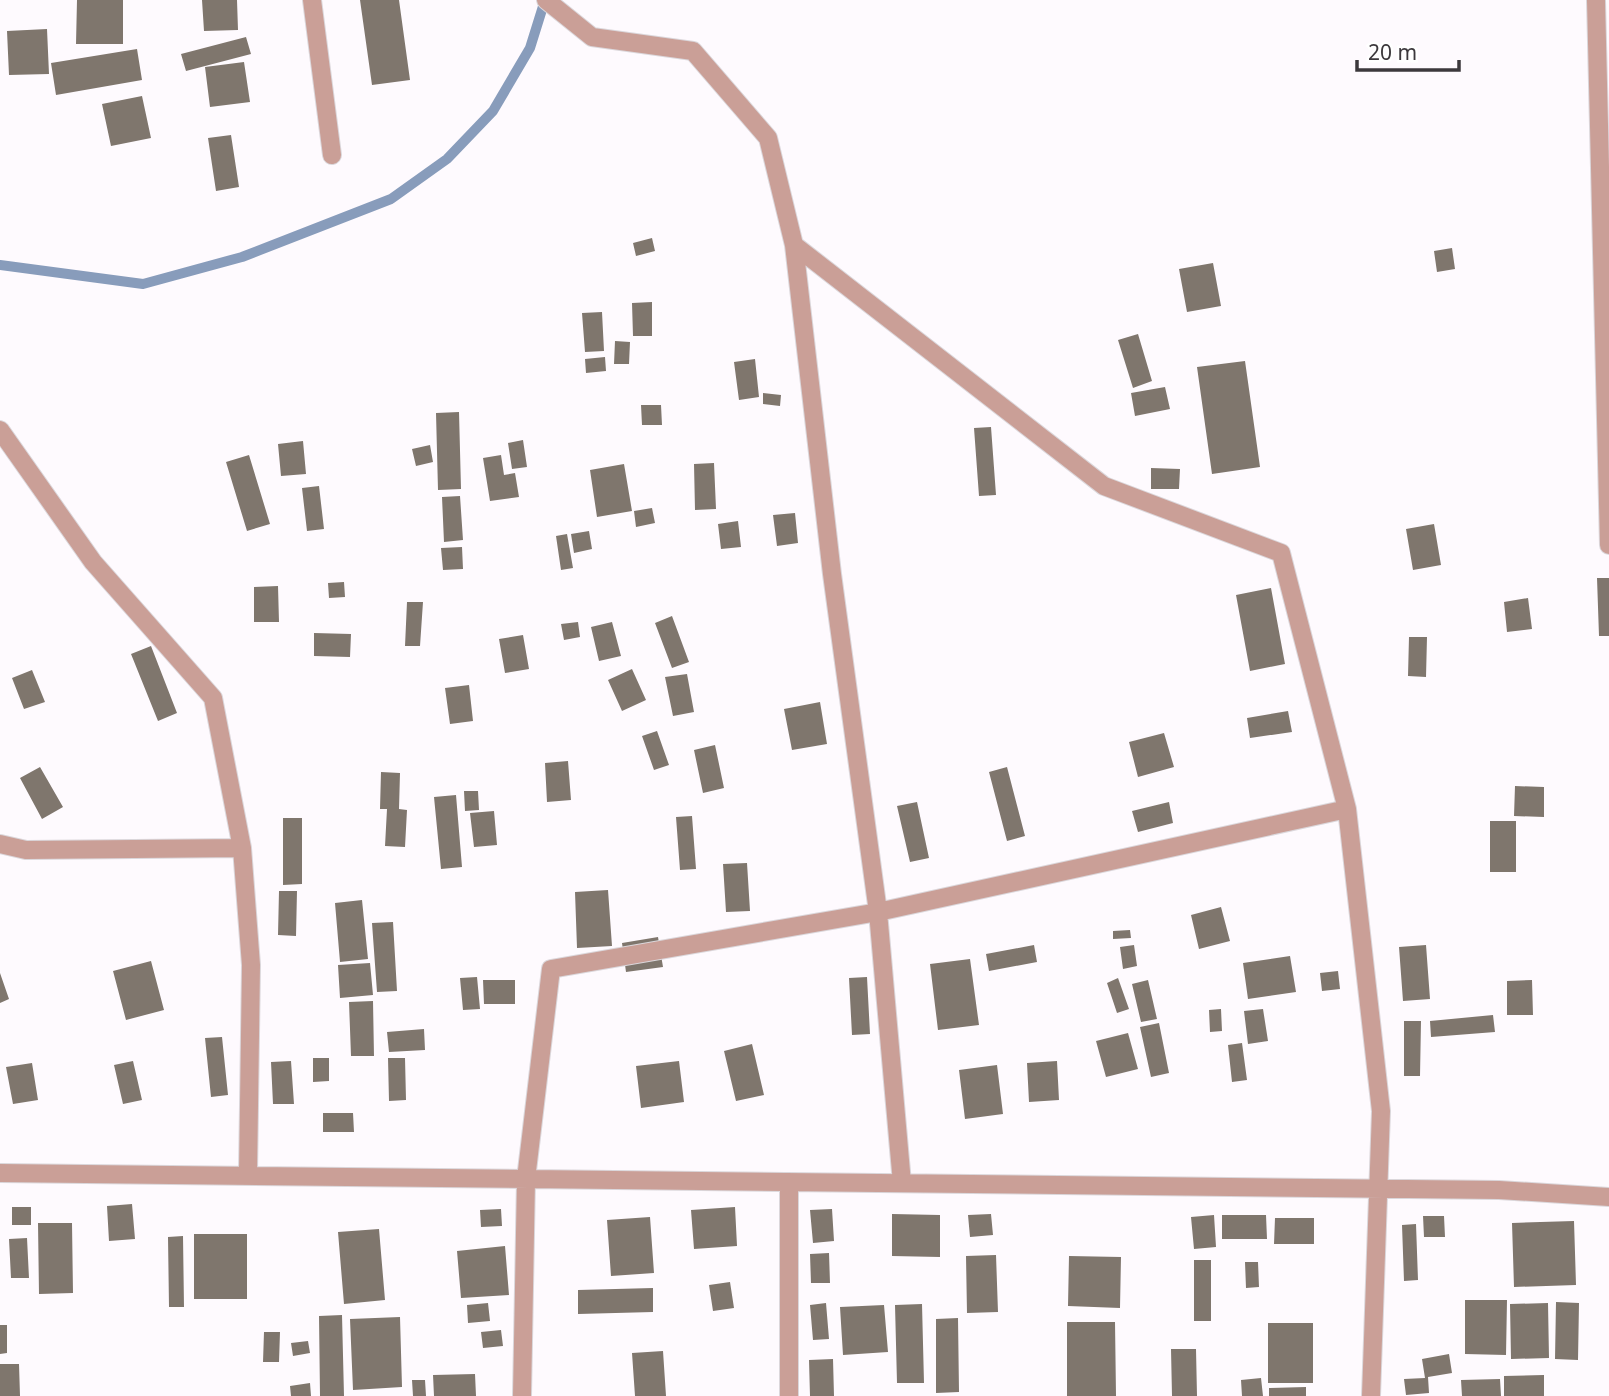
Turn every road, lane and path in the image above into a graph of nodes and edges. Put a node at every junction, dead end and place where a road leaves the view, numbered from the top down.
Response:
1 (312, 0) edge
2 (546, 0) edge
3 (1596, 0) edge
4 (332, 155) dead end
5 (794, 245) junction
6 (0, 430) edge
7 (1609, 545) edge
8 (1346, 808) junction
9 (0, 844) edge
10 (242, 848) junction
11 (878, 912) junction
12 (0, 1173) edge
13 (248, 1175) junction
14 (526, 1179) junction
15 (789, 1182) junction
16 (902, 1183) junction
17 (1377, 1188) junction
18 (1609, 1197) edge
19 (522, 1396) edge
20 (789, 1396) edge
21 (1371, 1396) edge

1 - 4 street
2 - 5 street
3 - 7 street
5 - 8 street
5 - 11 street
6 - 10 street
8 - 11 street
8 - 17 street
9 - 10 street
10 - 13 street
11 - 14 street
11 - 16 street
12 - 13 street
13 - 14 street
14 - 15 street
14 - 19 street
15 - 16 street
15 - 20 street
16 - 17 street
17 - 18 street
17 - 21 street

